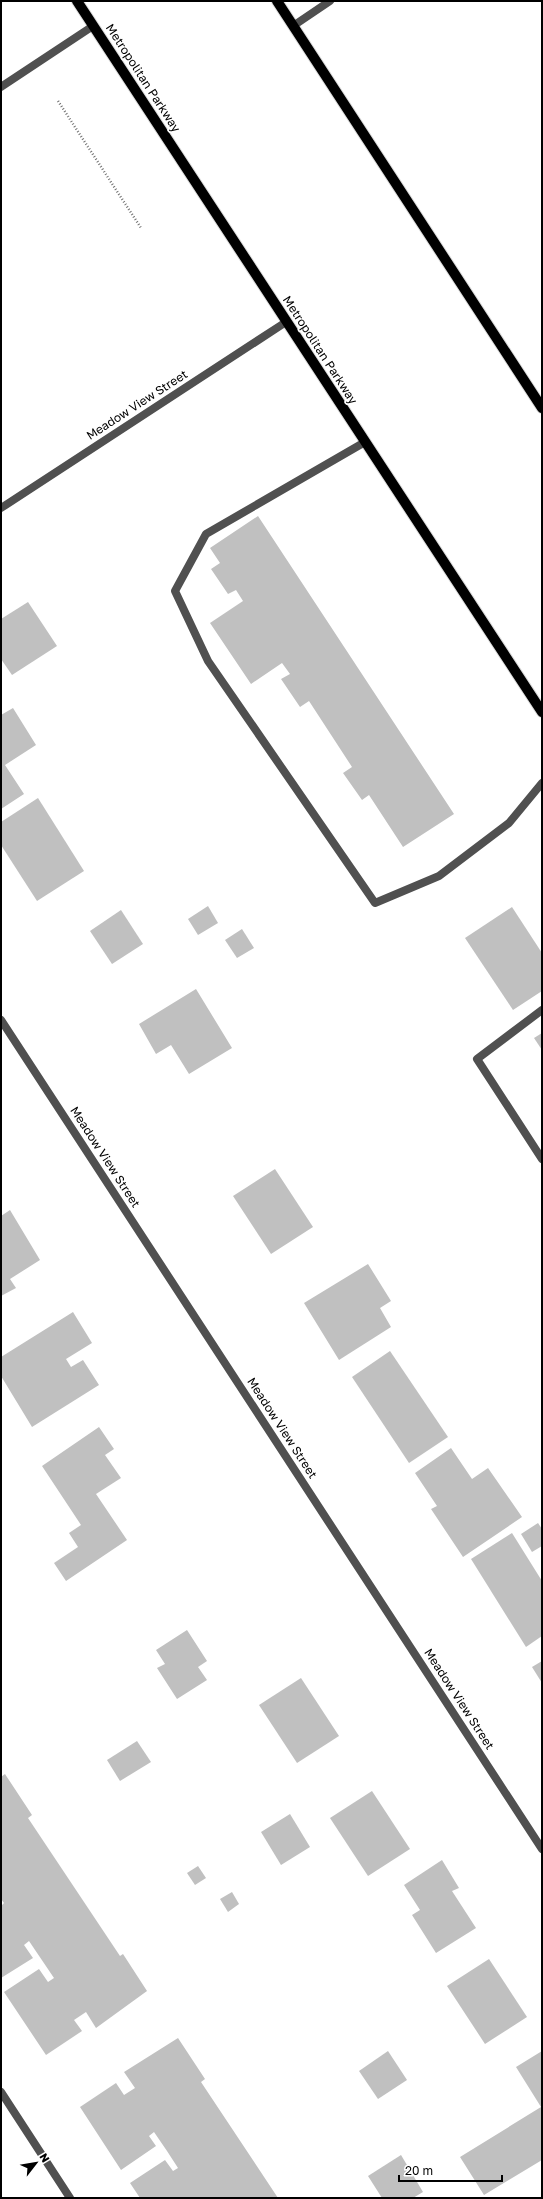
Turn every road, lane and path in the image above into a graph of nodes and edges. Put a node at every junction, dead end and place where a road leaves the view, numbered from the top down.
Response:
1 (77, 1) edge
2 (277, 1) edge
3 (330, 1) edge
4 (93, 26) junction
5 (293, 26) junction
6 (1, 87) edge
7 (58, 101) dead end
8 (141, 228) dead end
9 (286, 322) junction
10 (542, 408) edge
11 (365, 442) junction
12 (1, 508) edge
13 (542, 712) edge
14 (542, 784) edge
15 (542, 1010) edge
16 (1, 1020) edge
17 (542, 1159) edge
18 (542, 1849) edge
19 (1, 2092) edge
20 (70, 2198) edge

1 - 4 main road, Metropolitan Parkway
2 - 5 main road
3 - 5 street
4 - 6 street
4 - 9 main road, Metropolitan Parkway
5 - 10 main road
7 - 8 path
9 - 11 main road, Metropolitan Parkway
9 - 12 street, Meadow View Street
11 - 13 main road, Metropolitan Parkway
11 - 14 street
15 - 17 street
16 - 18 street, Meadow View Street
19 - 20 street

